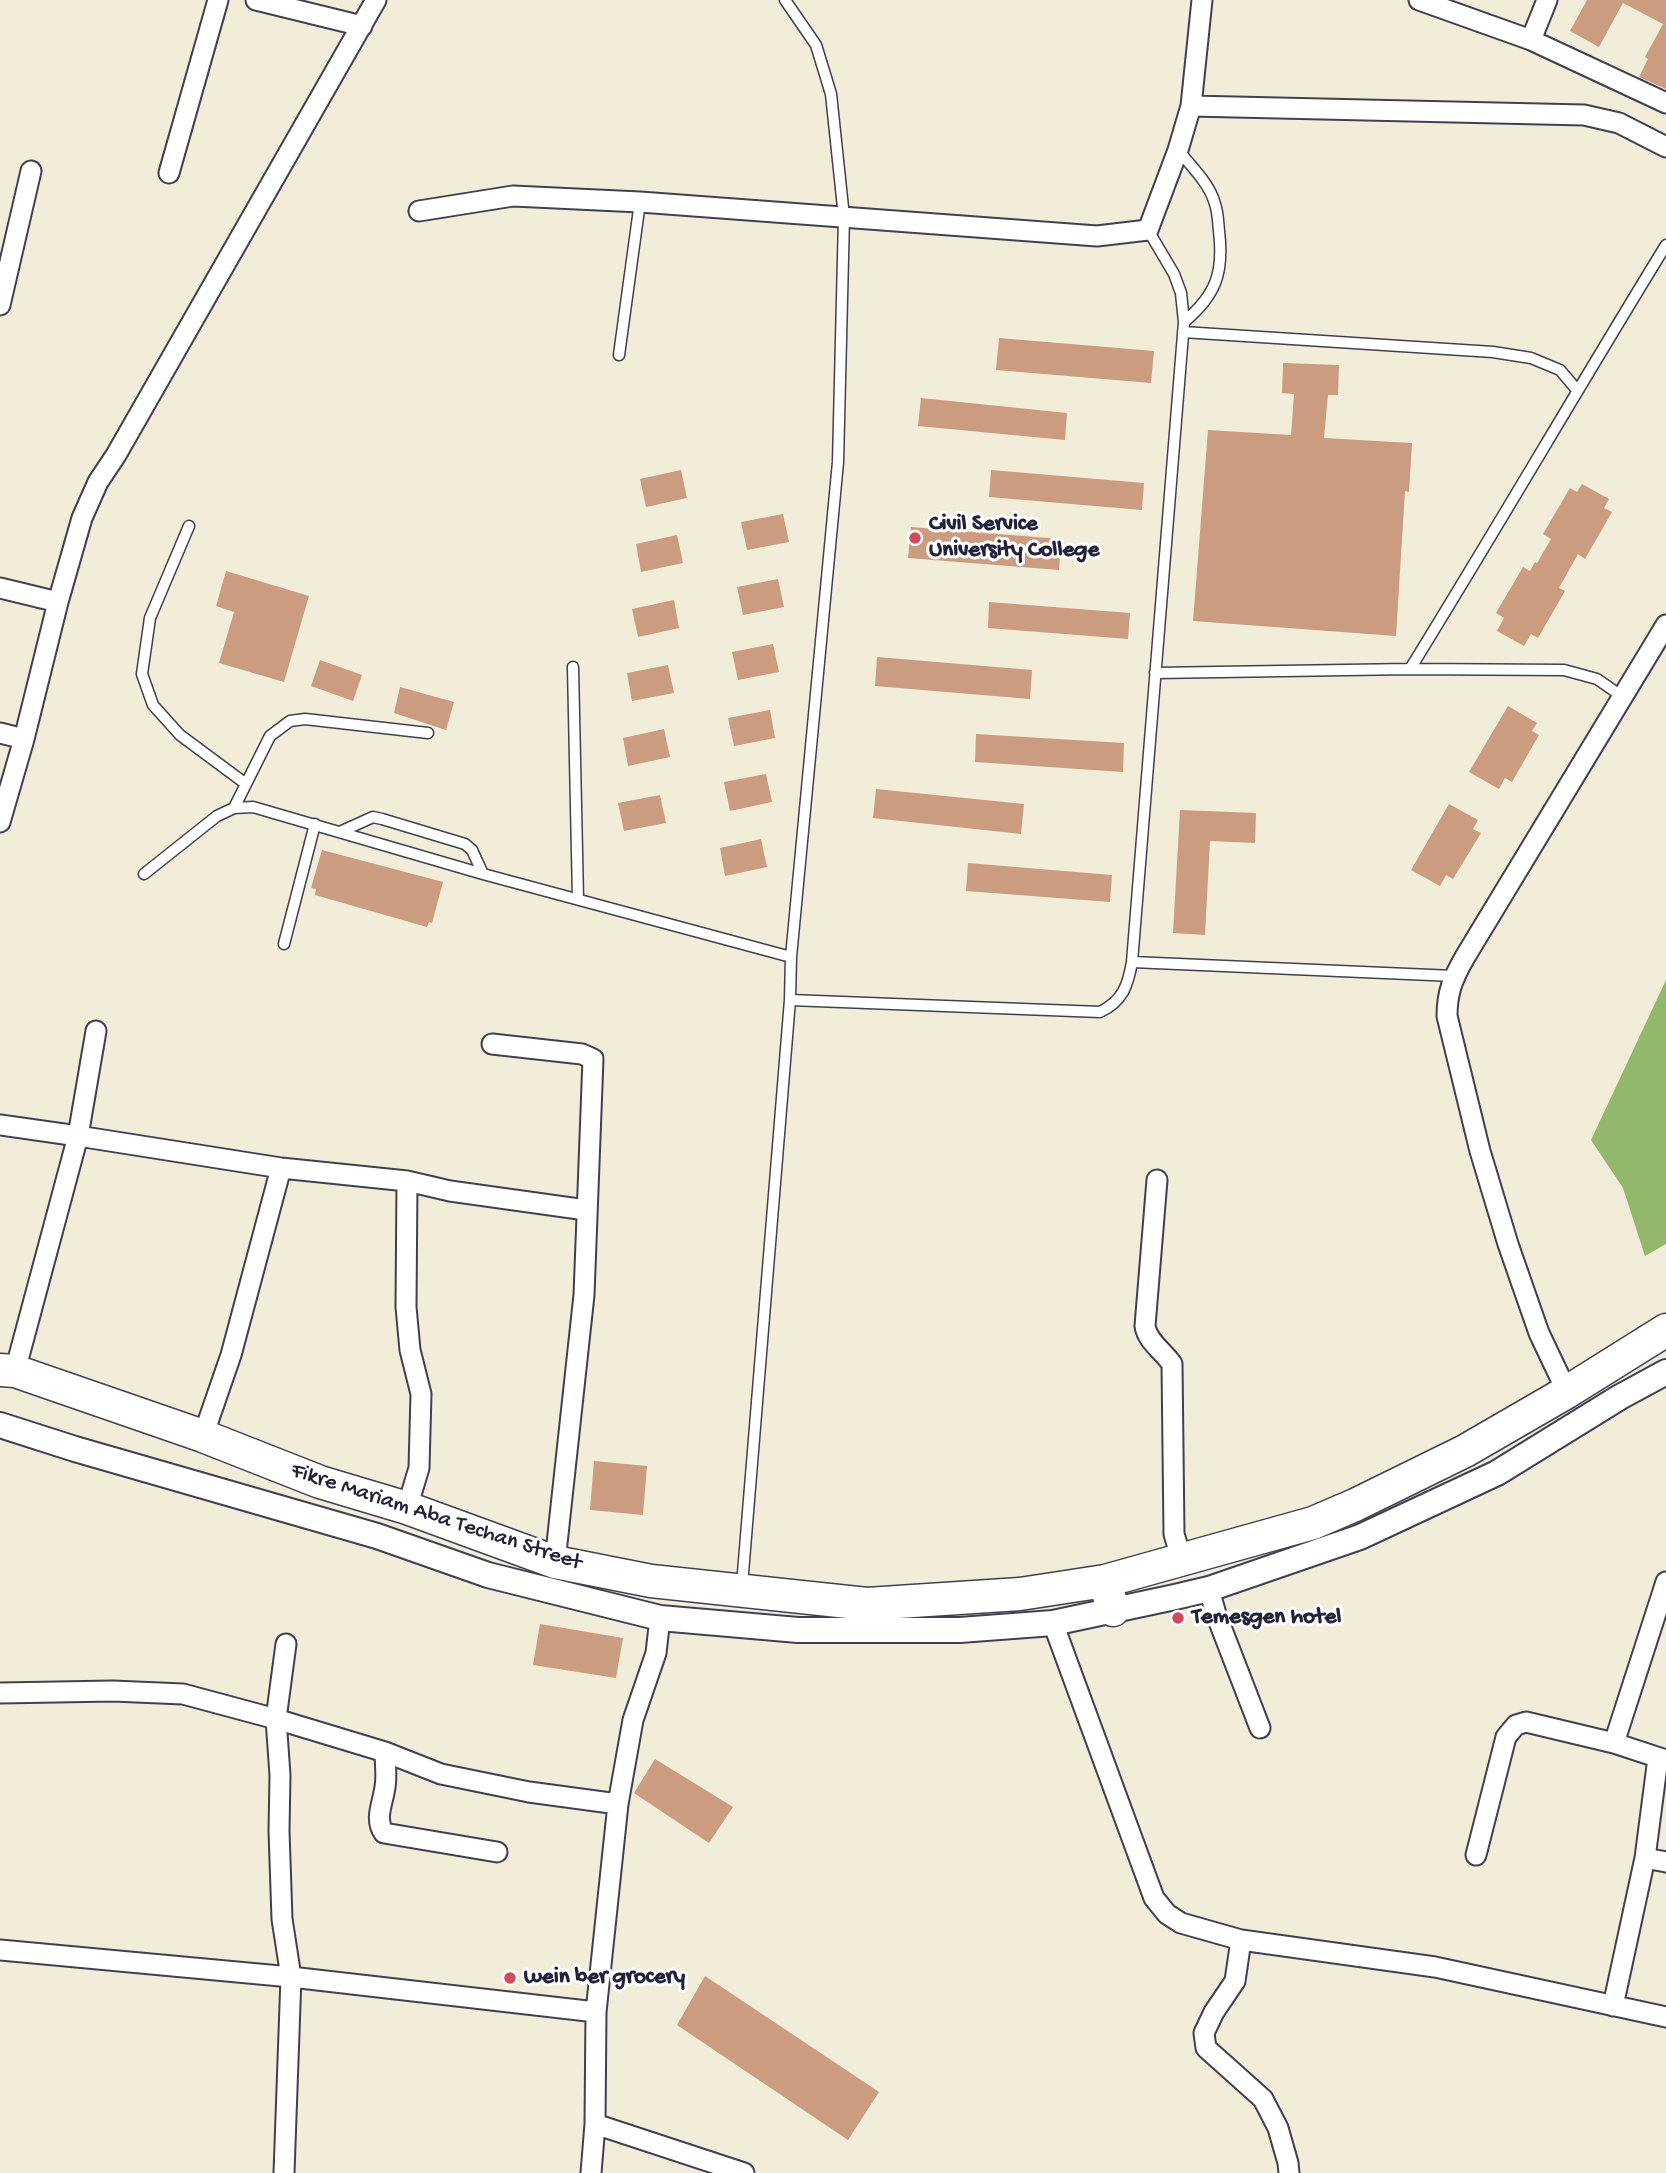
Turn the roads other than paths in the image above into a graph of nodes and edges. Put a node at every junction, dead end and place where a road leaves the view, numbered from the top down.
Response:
1 (218, 0) edge
2 (256, 0) edge
3 (376, 0) edge
4 (785, 0) edge
5 (1202, 0) edge
6 (1419, 0) edge
7 (1547, 0) edge
8 (362, 26) junction
9 (1531, 40) junction
10 (1666, 103) edge
11 (1191, 106) junction
12 (1666, 147) edge
13 (1178, 150) junction
14 (31, 171) dead end
15 (169, 173) dead end
16 (640, 202) junction
17 (419, 211) dead end
18 (844, 217) junction
19 (1147, 230) junction
20 (1666, 245) edge
21 (0, 305) edge
22 (1183, 327) junction
23 (620, 355) dead end
24 (1577, 390) junction
25 (189, 526) dead end
26 (0, 588) edge
27 (58, 602) junction
28 (1666, 625) edge
29 (573, 667) dead end
30 (1410, 669) junction
31 (1155, 673) junction
32 (1622, 697) junction
33 (0, 733) edge
34 (428, 733) dead end
35 (24, 739) junction
36 (246, 784) junction
37 (234, 808) junction
38 (0, 821) edge
39 (315, 824) junction
40 (342, 831) junction
41 (144, 874) dead end
42 (483, 874) junction
43 (578, 899) junction
44 (284, 944) dead end
45 (791, 957) junction
46 (1132, 962) junction
47 (1454, 975) junction
48 (790, 1000) junction
49 (96, 1031) dead end
50 (492, 1044) dead end
51 (0, 1125) edge
52 (78, 1136) junction
53 (281, 1168) junction
54 (1157, 1180) dead end
55 (407, 1181) junction
56 (586, 1210) junction
57 (1666, 1330) edge
58 (7, 1370) edge
59 (1666, 1372) edge
60 (1567, 1392) junction
61 (0, 1424) edge
62 (203, 1436) junction
63 (407, 1508) junction
64 (1182, 1561) junction
65 (555, 1562) junction
66 (1666, 1582) edge
67 (741, 1589) junction
68 (1209, 1589) junction
69 (1109, 1596) junction
70 (660, 1618) junction
71 (1053, 1623) junction
72 (286, 1644) dead end
73 (0, 1693) edge
74 (276, 1719) junction
75 (1260, 1728) dead end
76 (1614, 1743) junction
77 (385, 1752) junction
78 (1662, 1759) edge
79 (618, 1804) junction
80 (497, 1852) dead end
81 (1476, 1856) dead end
82 (1645, 1858) junction
83 (1666, 1862) edge
84 (1241, 1940) junction
85 (0, 1950) edge
86 (290, 1977) junction
87 (1613, 2006) junction
88 (596, 2012) junction
89 (1666, 2017) edge
90 (595, 2124) junction
91 (284, 2173) edge
92 (591, 2173) edge
93 (744, 2173) edge
94 (1289, 2173) edge

1 - 15 street
2 - 8 street
3 - 8 street
4 - 18 lane
5 - 11 street
6 - 9 street
7 - 9 street
8 - 27 street
9 - 10 street
11 - 12 street
11 - 13 street
13 - 19 street
13 - 22 lane
14 - 21 street
16 - 17 street
16 - 18 street
16 - 23 lane
18 - 19 street
18 - 45 lane
19 - 22 lane
20 - 24 lane
22 - 24 lane
22 - 31 lane
24 - 30 lane
25 - 36 lane
26 - 27 street
27 - 35 street
28 - 32 street
29 - 43 lane
30 - 31 lane
30 - 32 lane
31 - 46 lane
32 - 47 street
33 - 35 street
34 - 36 lane
35 - 38 street
36 - 37 lane
37 - 39 lane
37 - 41 lane
39 - 40 lane
39 - 44 lane
40 - 42 lane
40 - 42 lane
42 - 43 lane
43 - 45 lane
45 - 48 lane
46 - 47 lane
46 - 48 lane
47 - 60 street
48 - 67 lane
49 - 52 street
50 - 56 street
51 - 52 street
52 - 53 street
52 - 58 street
53 - 55 street
53 - 62 street
54 - 64 street
55 - 56 street
55 - 63 street
56 - 65 street
57 - 60 main road, Fikre Mariam Aba Techan Street
58 - 62 main road, Fikre Mariam Aba Techan Street
59 - 68 street
60 - 64 main road, Fikre Mariam Aba Techan Street
61 - 70 street
62 - 63 main road, Fikre Mariam Aba Techan Street
63 - 65 main road, Fikre Mariam Aba Techan Street
64 - 69 main road, Fikre Mariam Aba Techan Street
65 - 67 main road, Fikre Mariam Aba Techan Street
66 - 76 street
67 - 69 main road, Fikre Mariam Aba Techan Street
68 - 69 street
68 - 75 street
69 - 71 street
70 - 71 street
70 - 79 street
71 - 84 street
72 - 74 street
73 - 74 street
74 - 77 street
74 - 86 street
76 - 78 street
76 - 81 street
77 - 79 street
77 - 80 street
78 - 82 street
79 - 88 street
82 - 83 street
82 - 87 street
84 - 87 street
84 - 94 street
85 - 86 street
86 - 88 street
86 - 91 street
87 - 89 street
88 - 90 street
90 - 92 street
90 - 93 street

